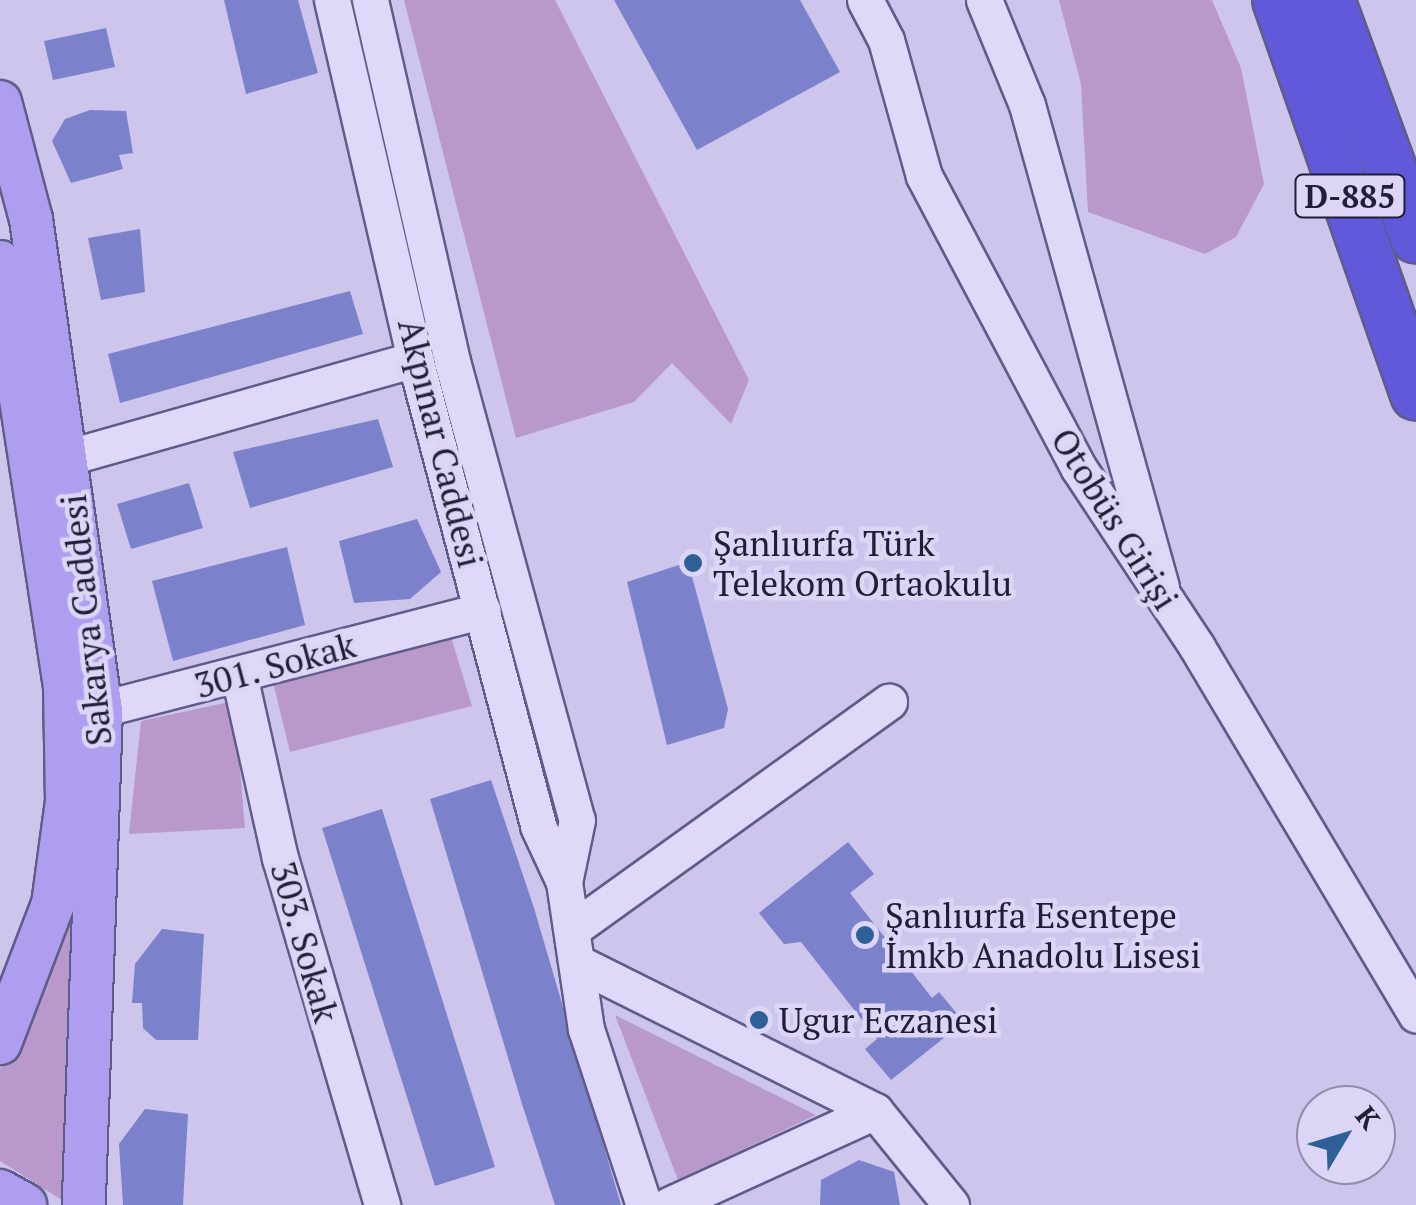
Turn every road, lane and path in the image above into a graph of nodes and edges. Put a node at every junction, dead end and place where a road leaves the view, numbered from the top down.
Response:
1 (332, 0) edge
2 (370, 0) edge
3 (865, 0) edge
4 (984, 0) edge
5 (1278, 0) edge
6 (1328, 0) edge
7 (0, 102) edge
8 (1416, 238) edge
9 (0, 262) edge
10 (416, 359) junction
11 (1416, 395) edge
12 (68, 456) junction
13 (1163, 598) junction
14 (484, 610) junction
15 (240, 675) junction
16 (889, 702) dead end
17 (83, 714) junction
18 (564, 882) junction
19 (574, 928) junction
20 (580, 964) junction
21 (1416, 1015) edge
22 (0, 1043) edge
23 (875, 1111) junction
24 (0, 1191) edge
25 (25, 1205) edge
26 (84, 1205) edge
27 (382, 1205) edge
28 (644, 1205) edge
29 (670, 1205) edge
30 (951, 1205) edge

1 - 10 street, Akpınar Caddesi
2 - 18 street, Akpınar Caddesi
3 - 13 street, Otobüs Girişi
4 - 13 street
5 - 11 highway, D-885
6 - 8 highway, D-885
7 - 12 main road, Sakarya Caddesi
9 - 17 main road, Sakarya Caddesi
10 - 12 street
10 - 14 street, Akpınar Caddesi
12 - 17 main road, Sakarya Caddesi
13 - 21 street, Otobüs Girişi
14 - 15 street, 301. Sokak
14 - 18 street, Akpınar Caddesi
15 - 17 street, 301. Sokak
15 - 27 street, 303. Sokak
16 - 19 street
17 - 22 main road, Sakarya Caddesi
17 - 26 main road, Sakarya Caddesi
18 - 19 street, Akpınar Caddesi
19 - 20 street, Akpınar Caddesi
20 - 23 street
20 - 28 street, Akpınar Caddesi
23 - 29 street
23 - 30 street
24 - 25 main road

